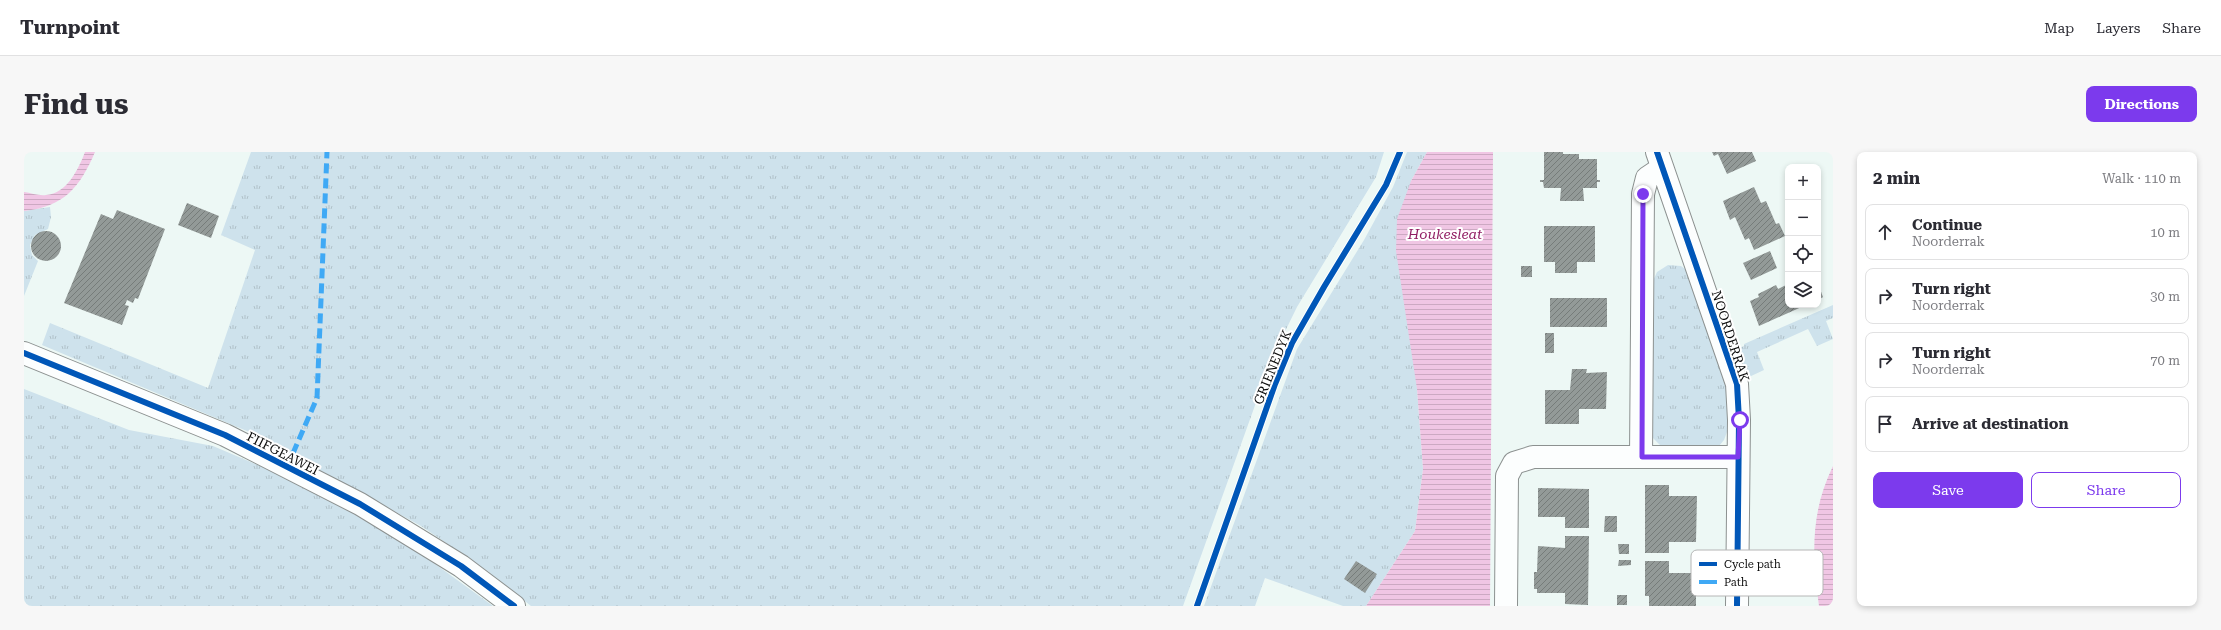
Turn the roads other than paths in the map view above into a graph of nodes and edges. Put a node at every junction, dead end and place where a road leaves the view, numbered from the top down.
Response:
1 (1660, 160) edge
2 (24, 353) edge
3 (1642, 457) junction
4 (1738, 457) junction
5 (1737, 550) edge
6 (1737, 596) edge
7 (514, 606) edge
8 (1506, 606) edge
9 (1737, 606) edge

1 - 3 street, NOORDERRAK
1 - 4 street, NOORDERRAK
2 - 7 street, FIIFGEAWEI
3 - 4 street
3 - 8 street
4 - 5 street, NOORDERRAK
6 - 9 street, NOORDERRAK

